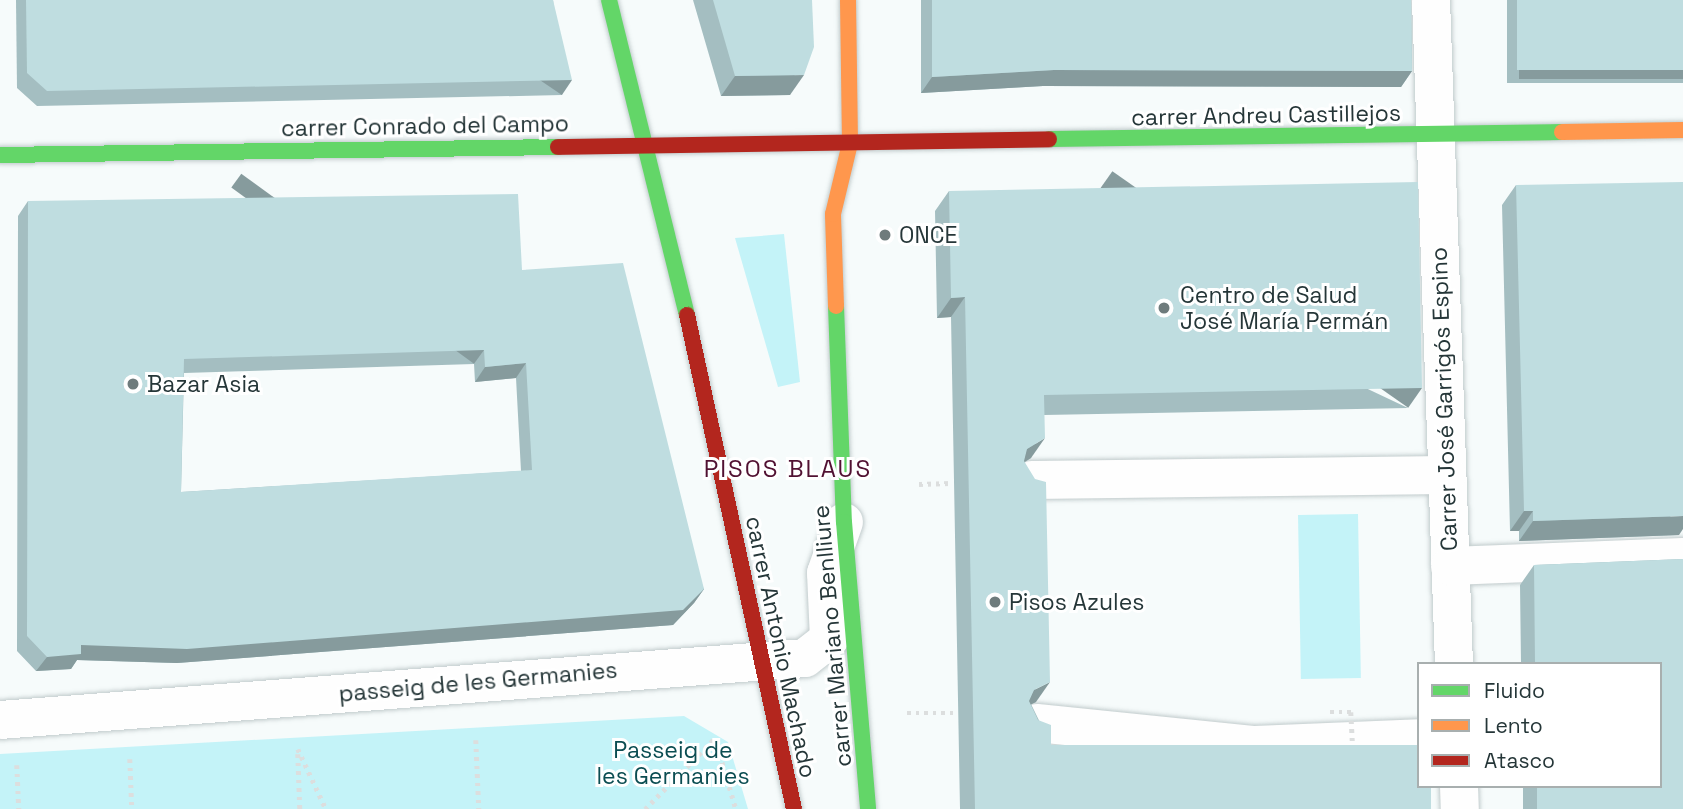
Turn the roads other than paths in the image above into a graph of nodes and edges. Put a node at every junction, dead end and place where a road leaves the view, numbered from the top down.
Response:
1 (609, 0) edge
2 (848, 0) edge
3 (1431, 0) edge
4 (1683, 130) edge
5 (1434, 135) junction
6 (850, 143) junction
7 (647, 146) junction
8 (0, 155) edge
9 (1447, 475) junction
10 (1032, 480) edge
11 (844, 522) junction
12 (1683, 557) edge
13 (1450, 566) junction
14 (760, 659) junction
15 (1454, 662) edge
16 (0, 720) edge
17 (1037, 723) edge
18 (1417, 738) edge
19 (1459, 788) edge
20 (794, 809) edge
21 (868, 809) edge
22 (1460, 809) edge

1 - 7 street, carrer Antonio Machado
2 - 6 street, carrer Mariano Benlliure
3 - 5 street, Carrer José Garrigós Espino
4 - 5 street, carrer Andreu Castillejos
5 - 6 street, carrer Andreu Castillejos
5 - 9 street, Carrer José Garrigós Espino
6 - 7 street, carrer Conrado del Campo
6 - 11 street, carrer Mariano Benlliure
7 - 8 street, carrer Conrado del Campo
7 - 14 street, carrer Antonio Machado
9 - 10 street
9 - 13 street, Carrer José Garrigós Espino
11 - 14 street, passeig de les Germanies
11 - 21 street, carrer Mariano Benlliure
12 - 13 street
13 - 15 street, Carrer José Garrigós Espino
14 - 16 street, passeig de les Germanies
14 - 20 street, carrer Antonio Machado
17 - 18 street
19 - 22 street

